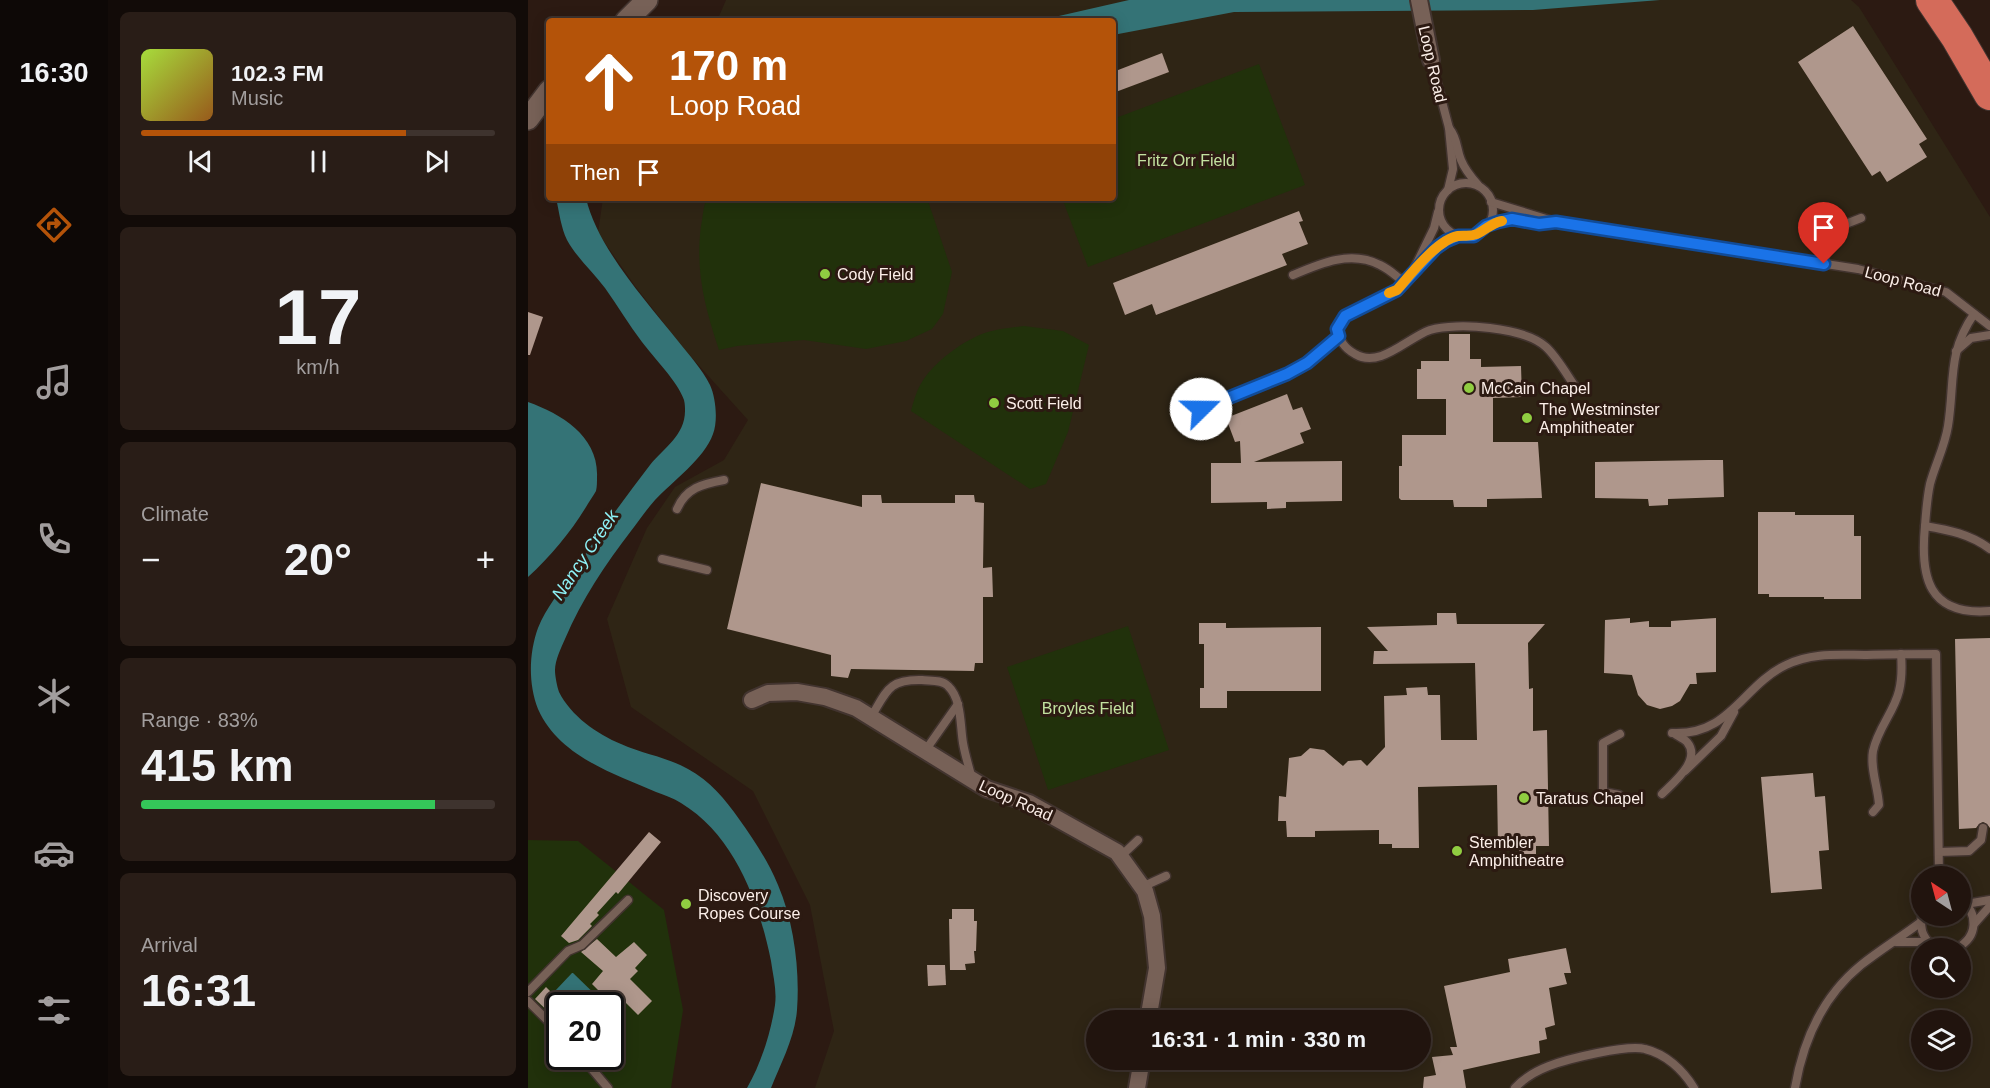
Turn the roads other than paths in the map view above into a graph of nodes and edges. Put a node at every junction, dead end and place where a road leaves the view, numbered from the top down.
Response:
1 (647, 0) edge
2 (1419, 0) edge
3 (1932, 0) edge
4 (629, 18) edge
5 (1431, 60) joint
6 (1990, 94) edge
7 (546, 95) edge
8 (528, 119) edge
9 (1449, 128) junction
10 (1479, 186) junction
11 (1448, 190) junction
12 (1491, 202) junction
13 (1439, 209) junction
14 (1860, 218) dead end
15 (1556, 222) junction
16 (1486, 226) junction
17 (1458, 236) junction
18 (1824, 264) junction
19 (1293, 275) dead end
20 (1411, 275) junction
21 (1404, 282) junction
22 (1974, 314) junction
23 (1990, 326) edge
24 (1990, 335) edge
25 (1339, 336) junction
26 (1956, 351) junction
27 (1576, 388) dead end
28 (1201, 409) dead end
29 (724, 480) dead end
30 (677, 509) dead end
31 (1925, 526) junction
32 (1990, 549) edge
33 (662, 559) dead end
34 (707, 570) dead end
35 (1990, 611) edge
36 (1901, 654) junction
37 (752, 700) dead end
38 (958, 704) junction
39 (1737, 708) junction
40 (871, 717) junction
41 (1620, 734) dead end
42 (925, 751) junction
43 (1685, 771) junction
44 (972, 781) junction
45 (1662, 794) dead end
46 (1619, 795) dead end
47 (1873, 812) dead end
48 (1983, 828) dead end
49 (1138, 840) dead end
50 (1939, 852) junction
51 (1121, 856) junction
52 (1939, 866) edge
53 (1166, 876) dead end
54 (1142, 887) junction
55 (628, 900) dead end
56 (1990, 900) edge
57 (1971, 901) edge
58 (1990, 906) edge
59 (1971, 912) edge
60 (1974, 924) junction
61 (1913, 926) edge
62 (1970, 938) edge
63 (1896, 942) junction
64 (1911, 942) edge
65 (528, 992) edge
66 (528, 1001) edge
67 (1150, 1010) edge
68 (546, 1019) edge
69 (593, 1070) edge
70 (1140, 1070) edge
71 (608, 1088) edge
72 (1137, 1088) edge
73 (1515, 1088) edge
74 (1694, 1088) edge
75 (1795, 1088) edge

1 - 4 street
2 - 5 street, Loop Road
3 - 6 highway
5 - 9 lane, Loop Road
7 - 8 street
9 - 10 lane, Loop Road
9 - 11 lane, Loop Road
10 - 11 lane
10 - 12 lane
11 - 13 lane
12 - 15 lane, Loop Road
12 - 16 lane
13 - 17 lane
13 - 20 lane
14 - 18 lane
15 - 16 lane, Loop Road
15 - 18 lane, Loop Road
16 - 17 lane
17 - 20 lane
18 - 22 lane, Loop Road
19 - 21 lane
20 - 21 lane
21 - 25 lane
22 - 23 lane, Loop Road
22 - 26 lane
24 - 26 lane
25 - 27 lane
25 - 28 lane
26 - 31 lane
29 - 30 lane
31 - 32 lane
31 - 35 lane
33 - 34 lane
36 - 39 lane
36 - 47 lane
36 - 50 lane
37 - 40 street, Loop Road
38 - 40 lane
38 - 42 lane
38 - 44 lane
39 - 43 lane
39 - 43 lane
40 - 42 street, Loop Road
41 - 46 lane
42 - 44 street, Loop Road
43 - 45 lane
44 - 51 street, Loop Road
48 - 50 lane
49 - 51 lane
50 - 52 lane
51 - 54 street, Loop Road
53 - 54 lane
54 - 67 street, Loop Road
55 - 65 lane
56 - 57 lane
58 - 60 lane
59 - 60 lane
60 - 62 lane
61 - 63 lane
63 - 64 lane
63 - 75 lane
66 - 68 lane
69 - 71 lane
70 - 72 street
73 - 74 lane

